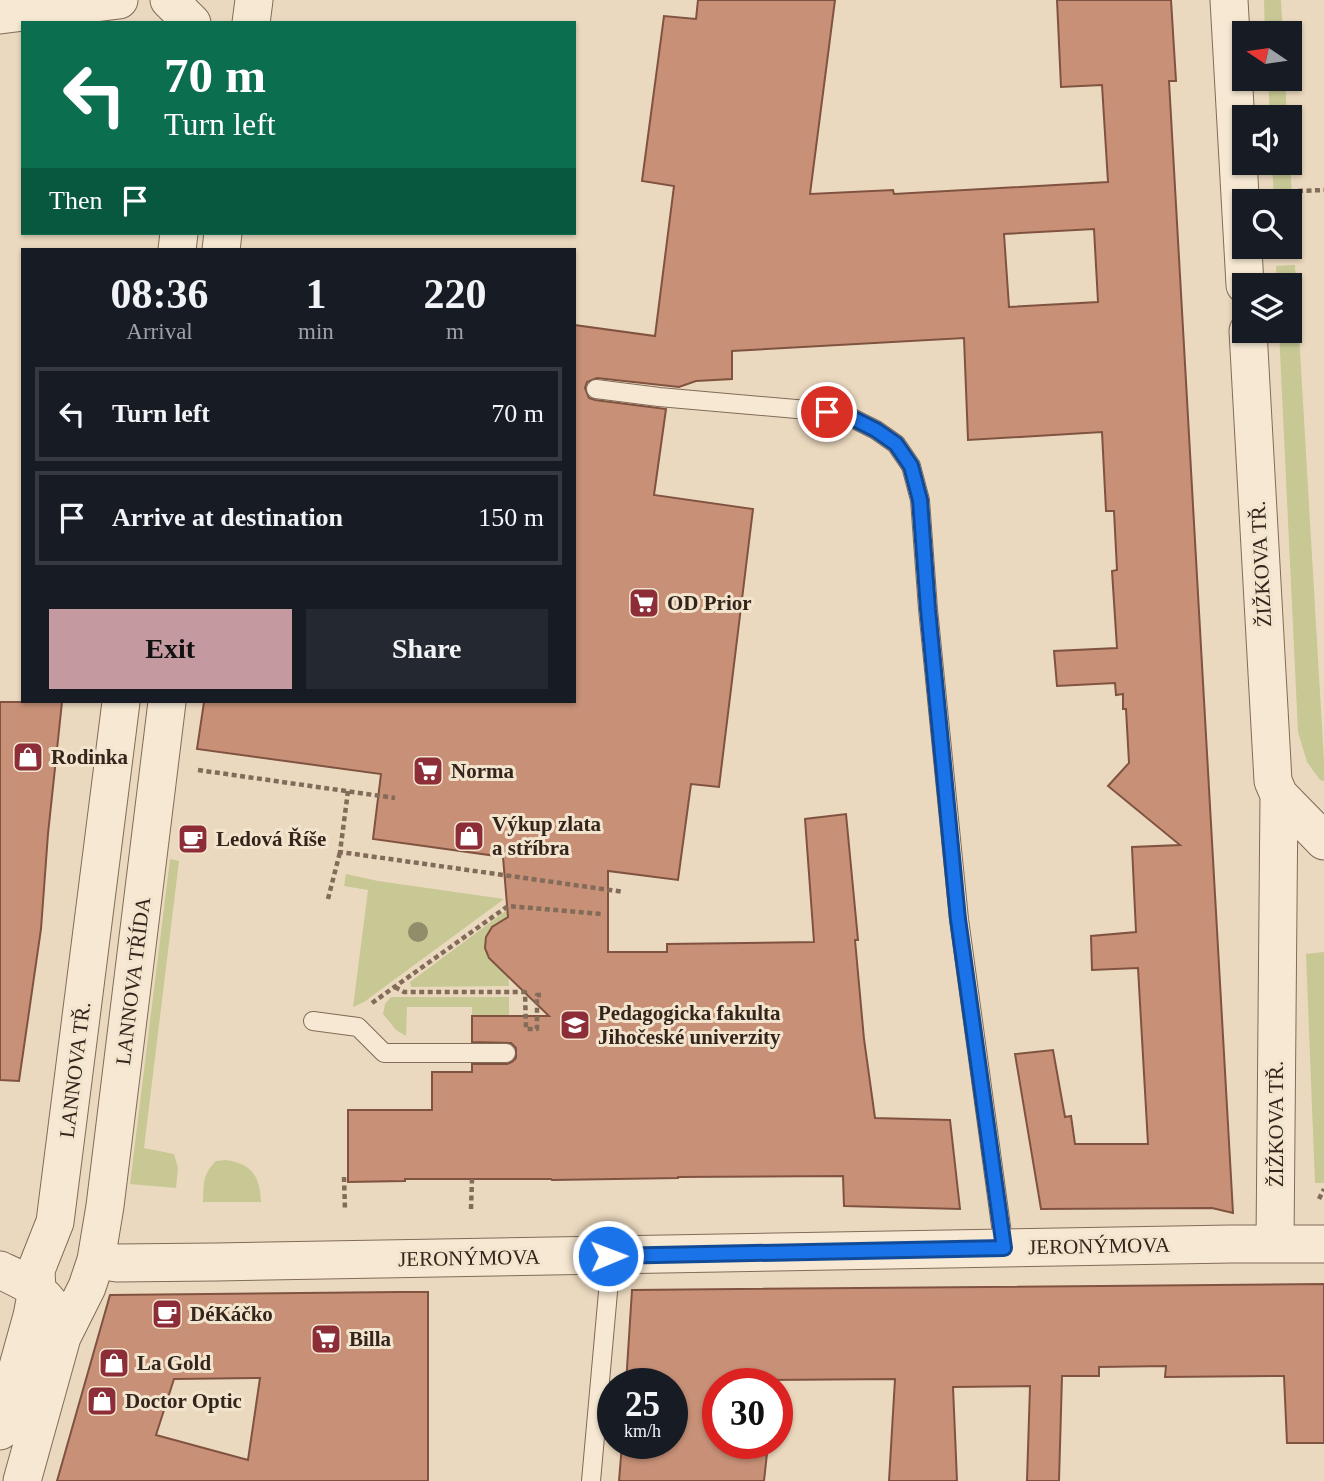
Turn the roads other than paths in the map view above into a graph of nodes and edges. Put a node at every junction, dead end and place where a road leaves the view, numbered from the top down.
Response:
1 (119, 0) edge
2 (169, 0) edge
3 (254, 0) edge
4 (1229, 0) edge
5 (0, 15) edge
6 (189, 21) edge
7 (251, 21) edge
8 (1244, 273) edge
9 (1249, 343) edge
10 (596, 389) dead end
11 (121, 703) edge
12 (167, 703) edge
13 (1279, 796) junction
14 (1324, 841) edge
15 (313, 1021) dead end
16 (506, 1054) dead end
17 (1275, 1243) junction
18 (46, 1244) junction
19 (1324, 1244) edge
20 (1004, 1248) junction
21 (608, 1256) junction
22 (107, 1262) junction
23 (0, 1270) edge
24 (34, 1303) junction
25 (62, 1337) junction
26 (0, 1431) edge
27 (22, 1481) edge
28 (591, 1481) edge

1 - 5 street
2 - 6 street
3 - 7 street
4 - 8 street
9 - 13 street, ŽIŽKOVA TŘ.
10 - 20 lane
11 - 18 street, LANNOVA TŘ.
12 - 22 street, LANNOVA TŘÍDA
13 - 14 street
13 - 17 street, ŽIŽKOVA TŘ.
15 - 16 lane
17 - 19 street, JERONÝMOVA
17 - 20 street, JERONÝMOVA
18 - 23 street
18 - 24 street, LANNOVA TŘ.
20 - 21 street, JERONÝMOVA
21 - 22 street, JERONÝMOVA
21 - 28 lane
22 - 25 street, LANNOVA TŘÍDA
23 - 24 street
24 - 25 street
24 - 26 street, LANNOVA TŘ.
25 - 27 street

